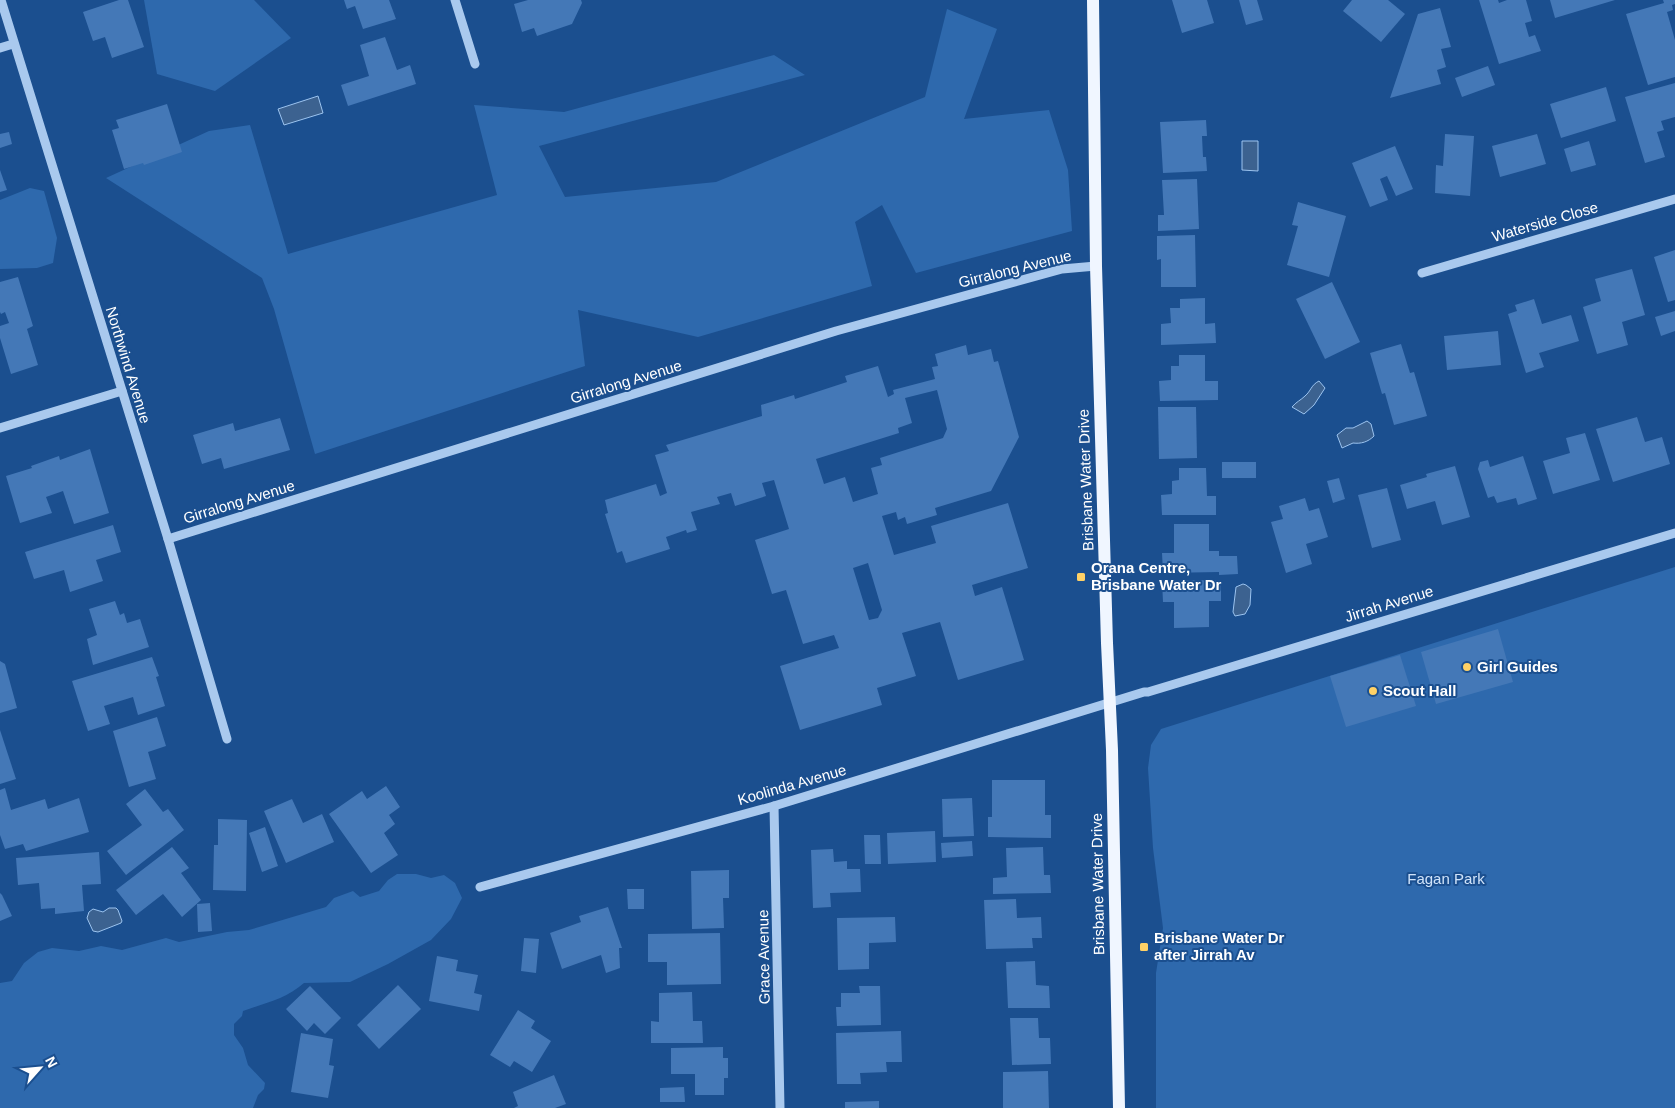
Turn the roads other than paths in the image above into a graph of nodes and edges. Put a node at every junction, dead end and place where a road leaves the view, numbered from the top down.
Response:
1 (1, 0) edge
2 (455, 0) edge
3 (1093, 0) edge
4 (13, 44) junction
5 (0, 48) edge
6 (474, 64) dead end
7 (1675, 199) edge
8 (1096, 266) junction
9 (1422, 273) dead end
10 (122, 391) junction
11 (0, 428) edge
12 (1675, 533) edge
13 (168, 539) junction
14 (1111, 704) junction
15 (226, 739) dead end
16 (774, 806) junction
17 (480, 887) dead end
18 (780, 1108) edge
19 (1119, 1108) edge

1 - 4 street, Northwind Avenue
2 - 6 street
3 - 8 main road, Brisbane Water Drive
4 - 5 street
4 - 10 street, Northwind Avenue
7 - 9 street, Waterside Close
8 - 13 street, Girralong Avenue
8 - 14 main road, Brisbane Water Drive
10 - 11 street
10 - 13 street, Northwind Avenue
12 - 14 street, Jirrah Avenue
13 - 15 street, Northwind Avenue
14 - 16 street, Koolinda Avenue
14 - 19 main road, Brisbane Water Drive
16 - 17 street, Koolinda Avenue
16 - 18 street, Grace Avenue

